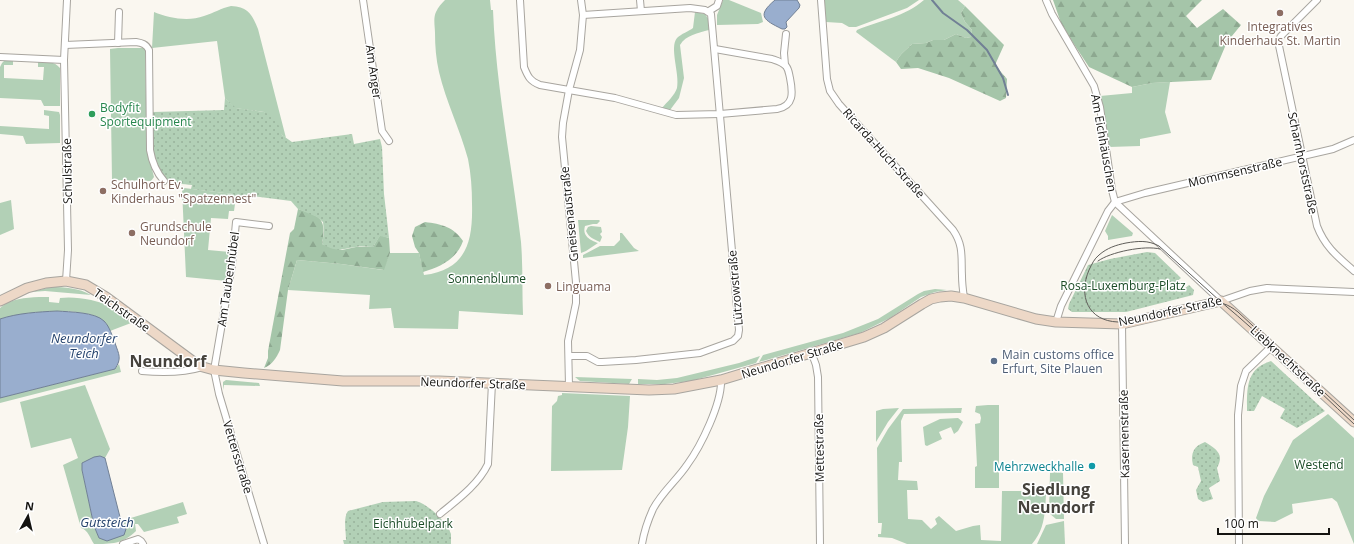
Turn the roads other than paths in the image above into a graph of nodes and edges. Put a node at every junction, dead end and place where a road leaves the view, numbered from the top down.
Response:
1 (67, 0) edge
2 (363, 0) edge
3 (520, 0) edge
4 (581, 0) edge
5 (640, 0) edge
6 (719, 0) edge
7 (821, 0) edge
8 (1046, 0) edge
9 (1317, 0) edge
10 (641, 11) junction
11 (119, 12) dead end
12 (710, 13) junction
13 (583, 15) junction
14 (786, 34) dead end
15 (118, 42) junction
16 (65, 45) junction
17 (715, 49) junction
18 (0, 57) edge
19 (64, 60) junction
20 (785, 65) junction
21 (569, 90) junction
22 (720, 114) junction
23 (1354, 140) edge
24 (388, 141) dead end
25 (1301, 156) junction
26 (164, 181) dead end
27 (1115, 202) junction
28 (269, 226) dead end
29 (1354, 271) edge
30 (66, 281) junction
31 (1354, 292) edge
32 (964, 298) junction
33 (0, 301) edge
34 (1222, 301) junction
35 (1056, 322) junction
36 (1122, 324) junction
37 (1272, 346) junction
38 (812, 354) junction
39 (569, 356) junction
40 (204, 367) junction
41 (214, 370) junction
42 (142, 371) dead end
43 (720, 380) junction
44 (492, 383) junction
45 (570, 386) junction
46 (1354, 422) edge
47 (440, 514) dead end
48 (123, 544) edge
49 (143, 544) edge
50 (264, 544) edge
51 (642, 544) edge
52 (820, 544) edge
53 (1125, 544) edge
54 (1239, 544) edge

1 - 16 street, Schulstraße
2 - 24 street, Am Anger
3 - 21 street
4 - 13 street, Gneisenaustraße
5 - 10 street
6 - 12 street
7 - 32 street, Ricarda-Huch-Straße
8 - 27 street, Am Eichhäuschen
9 - 25 street, Scharnhorststraße
10 - 12 street
10 - 13 street
11 - 15 street
12 - 17 street, Lützowstraße
13 - 21 street, Gneisenaustraße
14 - 20 street
15 - 16 street
15 - 26 street
16 - 19 street, Schulstraße
17 - 20 street
17 - 22 street, Lützowstraße
18 - 19 street
19 - 30 street, Schulstraße
20 - 22 street
21 - 22 street
21 - 39 street, Gneisenaustraße
22 - 39 street, Lützowstraße
23 - 25 street, Mommsenstraße
25 - 27 street, Mommsenstraße
25 - 29 street, Scharnhorststraße
27 - 34 street
27 - 35 street
28 - 41 street, Am Taubenhübel
30 - 33 street, Teichstraße
30 - 40 street, Teichstraße
31 - 34 street, Neundorfer Straße
32 - 35 street, Neundorfer Straße
32 - 38 street, Neundorfer Straße
34 - 36 street, Neundorfer Straße
34 - 37 street, Liebknechtstraße
35 - 36 street, Neundorfer Straße
36 - 53 street, Kasernenstraße
37 - 46 street, Liebknechtstraße
37 - 54 street
38 - 43 street, Neundorfer Straße
38 - 52 street, Mettestraße
39 - 45 street, Gneisenaustraße
40 - 41 street, Teichstraße
40 - 42 street
41 - 44 street, Neundorfer Straße
41 - 50 street, Vettersstraße
43 - 45 street, Neundorfer Straße
43 - 51 street
44 - 45 street, Neundorfer Straße
44 - 47 street
48 - 49 street

